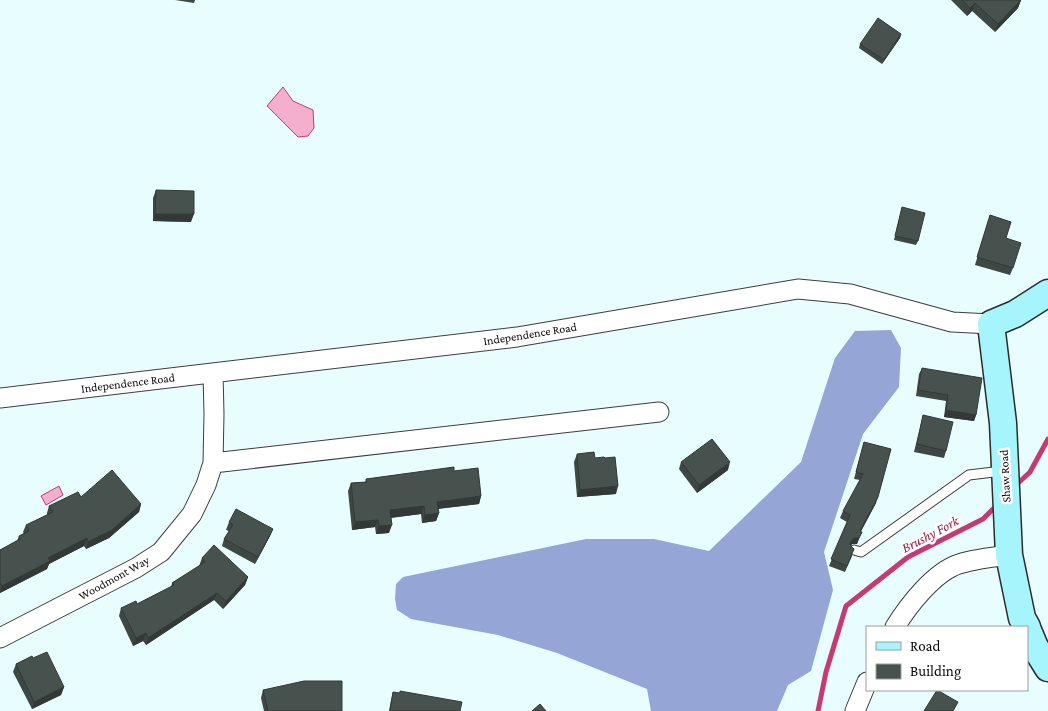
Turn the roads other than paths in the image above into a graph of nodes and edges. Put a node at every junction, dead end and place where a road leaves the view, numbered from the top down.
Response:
1 (1048, 293) edge
2 (991, 324) junction
3 (213, 373) junction
4 (0, 398) edge
5 (659, 412) dead end
6 (213, 463) junction
7 (1005, 470) junction
8 (854, 550) edge
9 (1009, 555) junction
10 (896, 626) edge
11 (1026, 626) edge
12 (1028, 629) edge
13 (0, 638) edge
14 (1048, 668) edge
15 (866, 684) edge
16 (855, 711) edge

1 - 2 main road, Independence Road
2 - 3 street, Independence Road
2 - 7 main road, Shaw Road
3 - 4 street, Independence Road
3 - 6 street, Woodmont Way
5 - 6 street
6 - 13 street, Woodmont Way
7 - 8 lane
7 - 9 main road, Shaw Road
9 - 10 street
9 - 11 main road, Shaw Road
12 - 14 main road, Shaw Road
15 - 16 street

